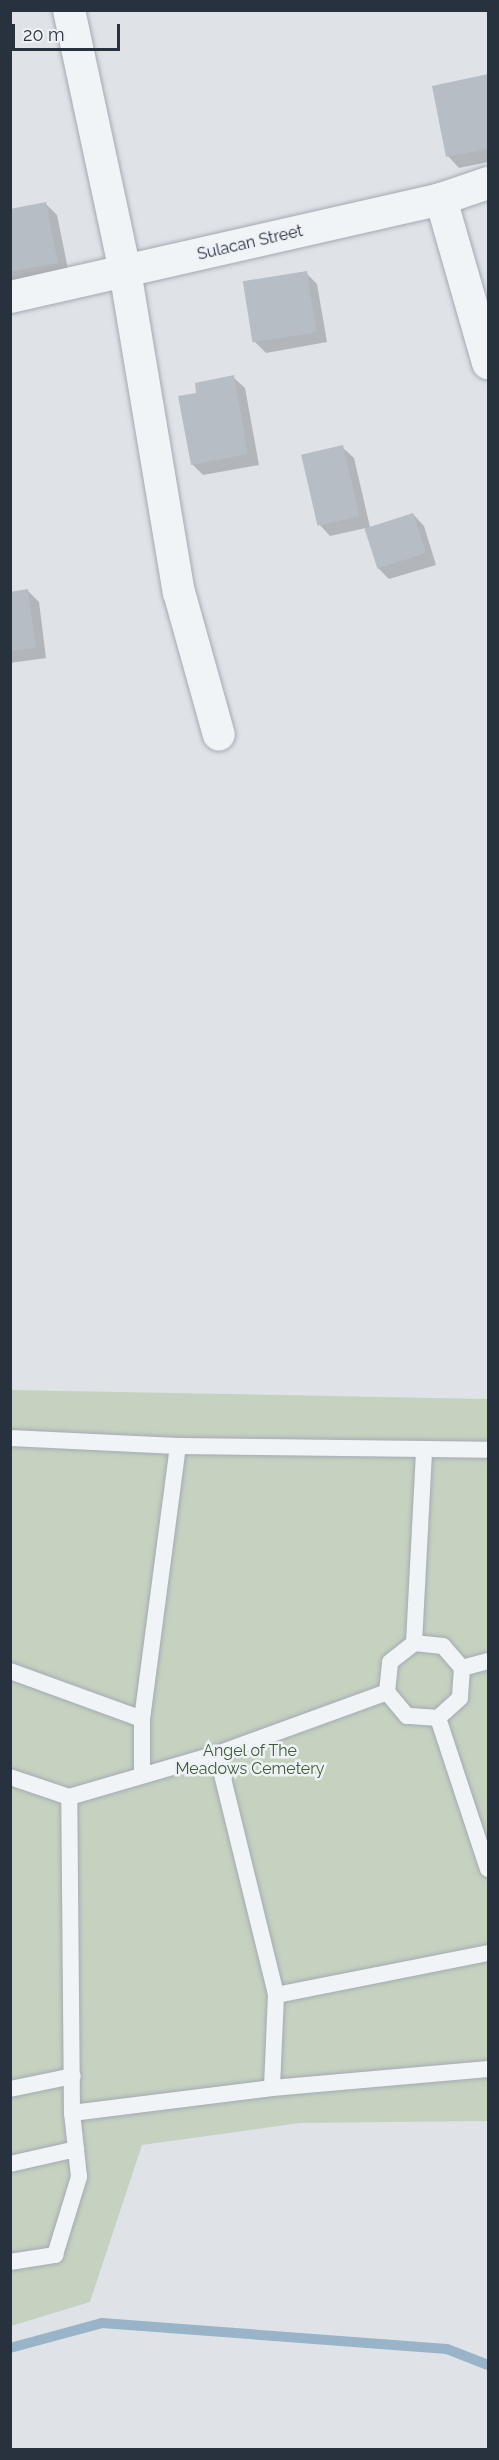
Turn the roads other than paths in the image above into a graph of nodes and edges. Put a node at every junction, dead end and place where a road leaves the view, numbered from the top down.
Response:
1 (69, 10) edge
2 (489, 183) edge
3 (441, 199) junction
4 (125, 271) junction
5 (10, 297) edge
6 (489, 363) edge
7 (219, 735) dead end
8 (10, 1438) edge
9 (178, 1446) junction
10 (424, 1450) junction
11 (489, 1450) edge
12 (414, 1643) junction
13 (489, 1661) edge
14 (462, 1668) junction
15 (10, 1671) edge
16 (387, 1692) junction
17 (438, 1718) junction
18 (142, 1719) junction
19 (217, 1754) junction
20 (142, 1775) junction
21 (12, 1780) edge
22 (69, 1797) junction
23 (489, 1869) edge
24 (489, 1953) edge
25 (276, 1995) junction
26 (489, 2069) edge
27 (73, 2076) junction
28 (272, 2088) junction
29 (10, 2089) edge
30 (72, 2113) junction
31 (76, 2149) junction
32 (10, 2164) edge
33 (10, 2262) edge

1 - 4 street
2 - 3 street, Sulacan Street
3 - 4 street, Sulacan Street
3 - 6 street
4 - 5 street, Sulacan Street
4 - 7 street
8 - 9 lane
9 - 10 lane
9 - 18 lane
10 - 11 lane
10 - 12 lane
12 - 14 lane
12 - 16 lane
13 - 14 lane
14 - 17 lane
15 - 18 lane
16 - 17 lane
16 - 19 lane
17 - 23 lane
18 - 20 lane
19 - 20 lane
19 - 25 lane
20 - 22 lane
21 - 22 lane
22 - 27 lane
24 - 25 lane
25 - 28 lane
26 - 28 lane
27 - 29 lane
27 - 30 lane
28 - 30 lane
30 - 31 lane
31 - 32 lane
31 - 33 lane

